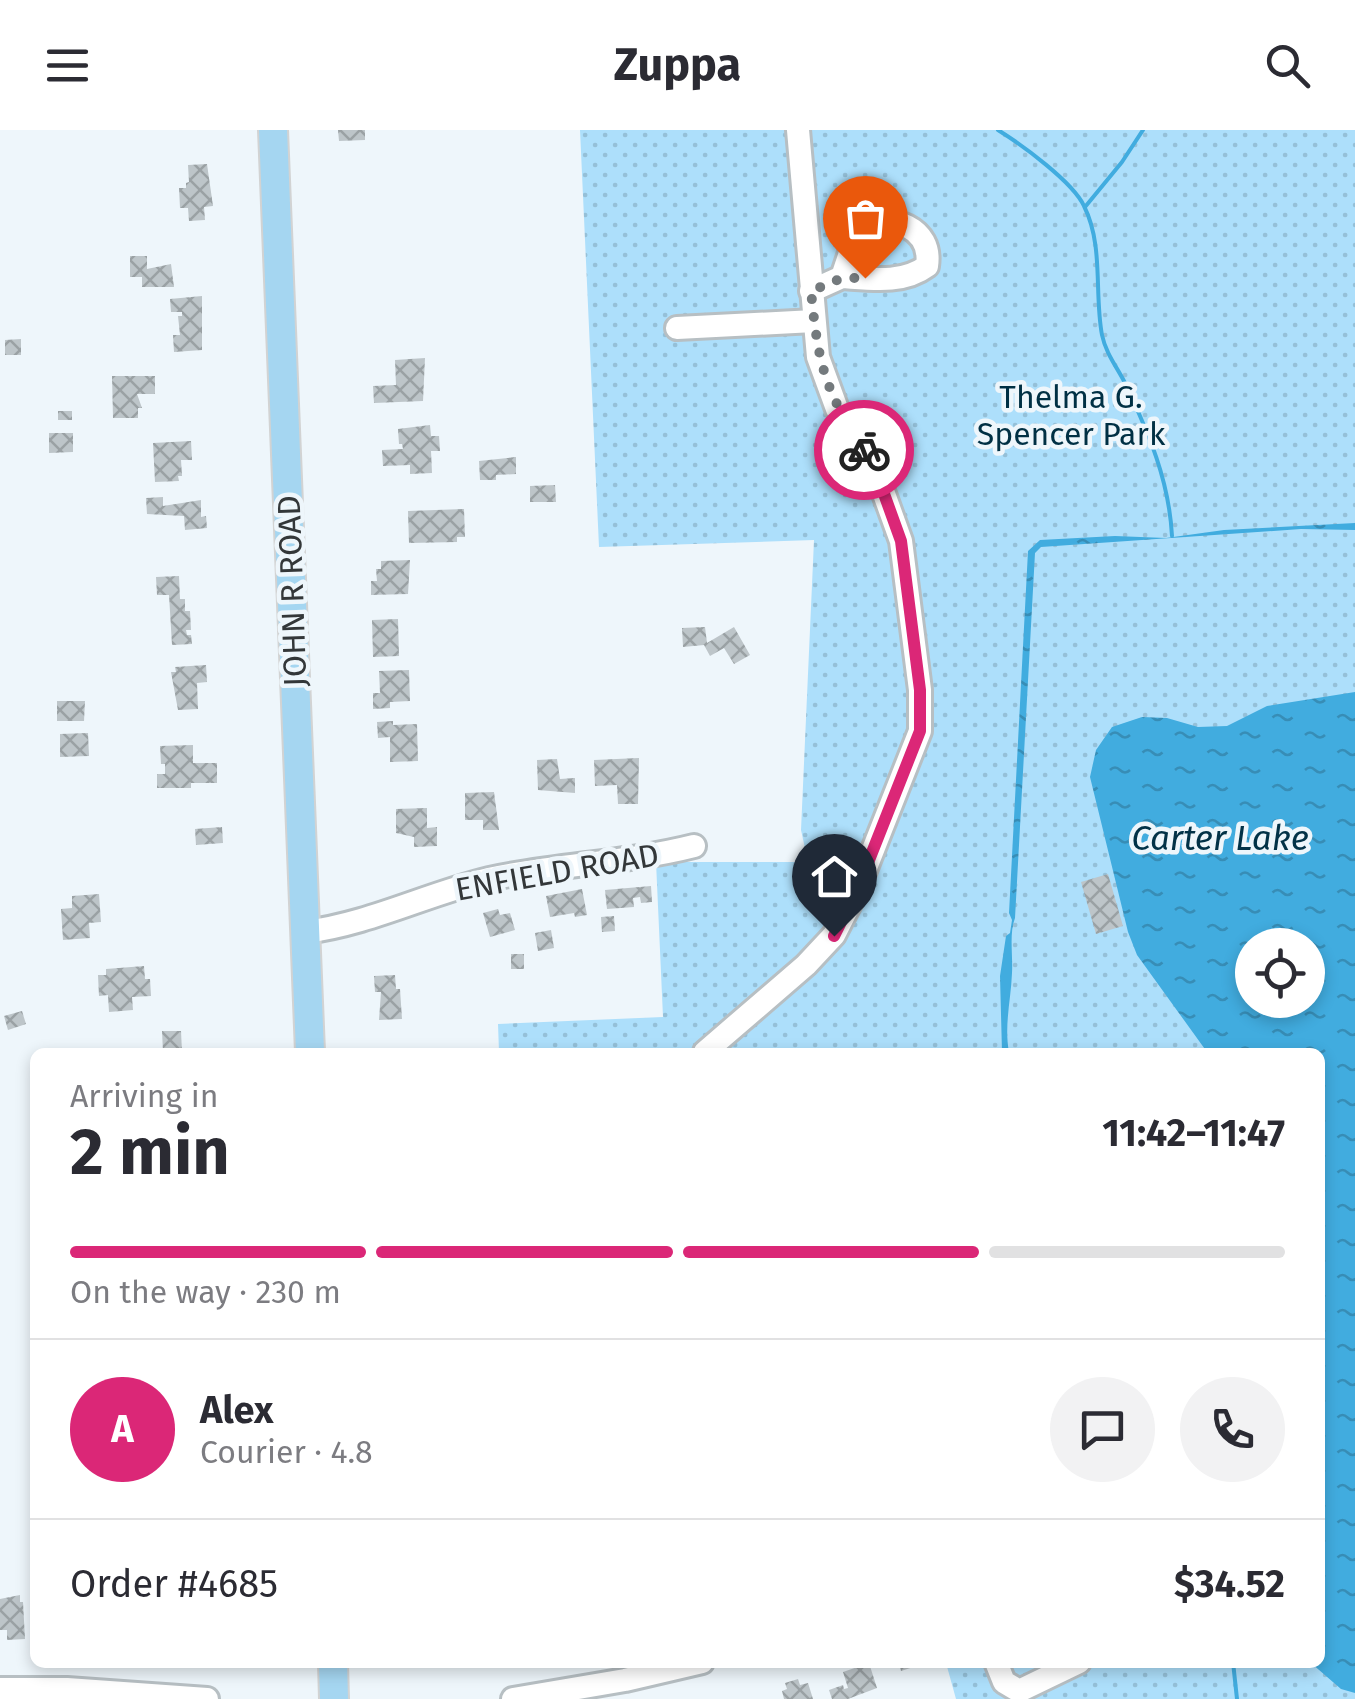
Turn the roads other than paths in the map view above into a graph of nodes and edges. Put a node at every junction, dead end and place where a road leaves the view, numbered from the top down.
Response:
1 (273, 130) edge
2 (798, 130) edge
3 (842, 278) dead end
4 (811, 291) junction
5 (814, 322) junction
6 (677, 328) dead end
7 (694, 846) dead end
8 (305, 932) junction
9 (310, 1048) edge
10 (710, 1048) edge
11 (333, 1668) edge
12 (676, 1668) edge
13 (998, 1668) edge
14 (1067, 1668) edge
15 (0, 1689) edge
16 (207, 1699) edge
17 (334, 1699) edge
18 (513, 1699) edge

1 - 8 main road, JOHN R ROAD
2 - 4 street
3 - 4 street
4 - 5 street
5 - 6 street
5 - 10 street
7 - 8 street, ENFIELD ROAD
8 - 9 main road, JOHN R ROAD
11 - 17 main road
12 - 18 street
13 - 14 street
15 - 16 street

